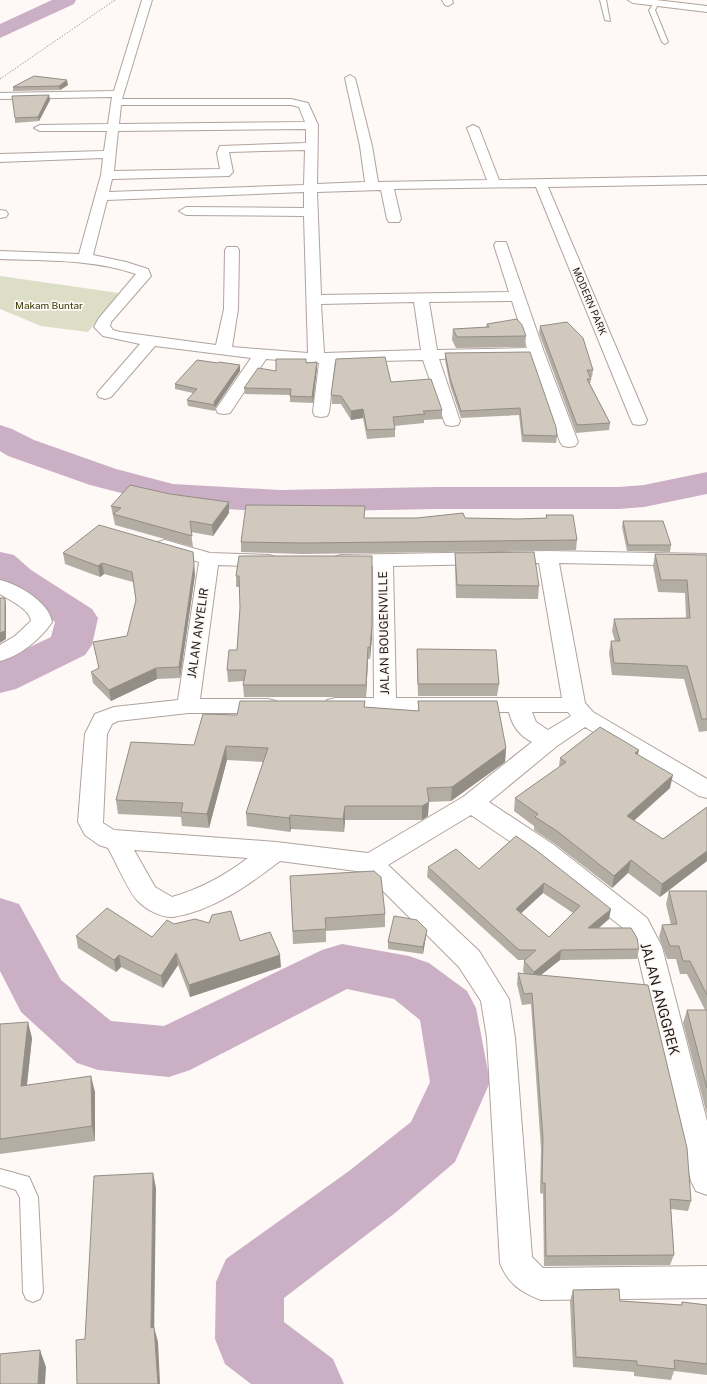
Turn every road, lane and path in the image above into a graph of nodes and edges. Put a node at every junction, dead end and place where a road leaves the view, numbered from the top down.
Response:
1 (115, 0) edge
2 (147, 0) edge
3 (603, 0) edge
4 (633, 0) edge
5 (656, 3) junction
6 (707, 9) edge
7 (608, 20) dead end
8 (665, 42) dead end
9 (350, 78) dead end
10 (0, 79) edge
11 (0, 96) edge
12 (117, 98) junction
13 (312, 125) junction
14 (113, 127) junction
15 (40, 128) dead end
16 (473, 128) dead end
17 (311, 146) junction
18 (109, 154) junction
19 (0, 158) edge
20 (107, 175) junction
21 (707, 180) edge
22 (540, 182) junction
23 (494, 183) junction
24 (372, 186) junction
25 (387, 186) junction
26 (310, 187) junction
27 (102, 196) junction
28 (186, 211) dead end
29 (310, 212) junction
30 (394, 219) dead end
31 (502, 245) dead end
32 (232, 250) dead end
33 (0, 255) edge
34 (85, 259) junction
35 (518, 296) junction
36 (421, 299) junction
37 (314, 300) junction
38 (151, 340) junction
39 (223, 351) junction
40 (536, 352) junction
41 (262, 354) junction
42 (430, 356) junction
43 (322, 358) junction
44 (105, 394) dead end
45 (224, 409) dead end
46 (321, 412) dead end
47 (639, 420) dead end
48 (452, 421) dead end
49 (569, 442) dead end
50 (151, 542) edge
51 (707, 544) edge
52 (707, 556) edge
53 (548, 557) junction
54 (209, 559) junction
55 (707, 560) edge
56 (287, 561) edge
57 (327, 561) edge
58 (383, 561) junction
59 (0, 586) edge
60 (0, 654) edge
61 (385, 705) junction
62 (521, 705) junction
63 (188, 706) junction
64 (290, 706) edge
65 (314, 706) edge
66 (579, 711) junction
67 (549, 740) junction
68 (704, 783) edge
69 (472, 803) junction
70 (116, 840) junction
71 (276, 851) junction
72 (370, 864) junction
73 (0, 1177) edge
74 (707, 1181) edge
75 (707, 1282) edge
76 (33, 1292) dead end

1 - 10 path
2 - 12 street
3 - 7 lane
4 - 5 street
5 - 6 street
5 - 8 lane
9 - 24 street
11 - 12 street
12 - 13 street
12 - 14 street
13 - 14 street
13 - 17 street
14 - 15 street
14 - 18 street
16 - 23 street
17 - 20 street
17 - 26 street
18 - 19 street
18 - 20 street
20 - 27 street
21 - 22 street
22 - 23 street
22 - 47 street, MODERN PARK
23 - 25 street
24 - 25 street
24 - 26 street
25 - 30 street
26 - 27 street
26 - 29 street
27 - 34 street
28 - 29 street
29 - 37 street
31 - 35 street
32 - 39 street
33 - 34 street
34 - 38 street
35 - 36 street
35 - 40 street
36 - 37 street
36 - 42 street
37 - 43 street
38 - 39 street
38 - 44 street
39 - 41 street
40 - 42 street
40 - 49 street
41 - 43 street
41 - 45 street
42 - 43 street
42 - 48 street
43 - 46 street
50 - 54 street
51 - 52 street
53 - 55 street
53 - 58 street
53 - 66 street
54 - 56 street
54 - 63 street, JALAN ANYELIR
57 - 58 street
58 - 61 street, JALAN BOUGENVILLE
59 - 60 street
61 - 62 street
61 - 65 street
62 - 66 street
62 - 67 street
63 - 64 street
63 - 70 street
66 - 67 street
66 - 68 street
67 - 69 street
69 - 72 street
69 - 74 street, JALAN ANGGREK
70 - 71 street
70 - 71 street
71 - 72 street
72 - 75 street
73 - 76 lane

